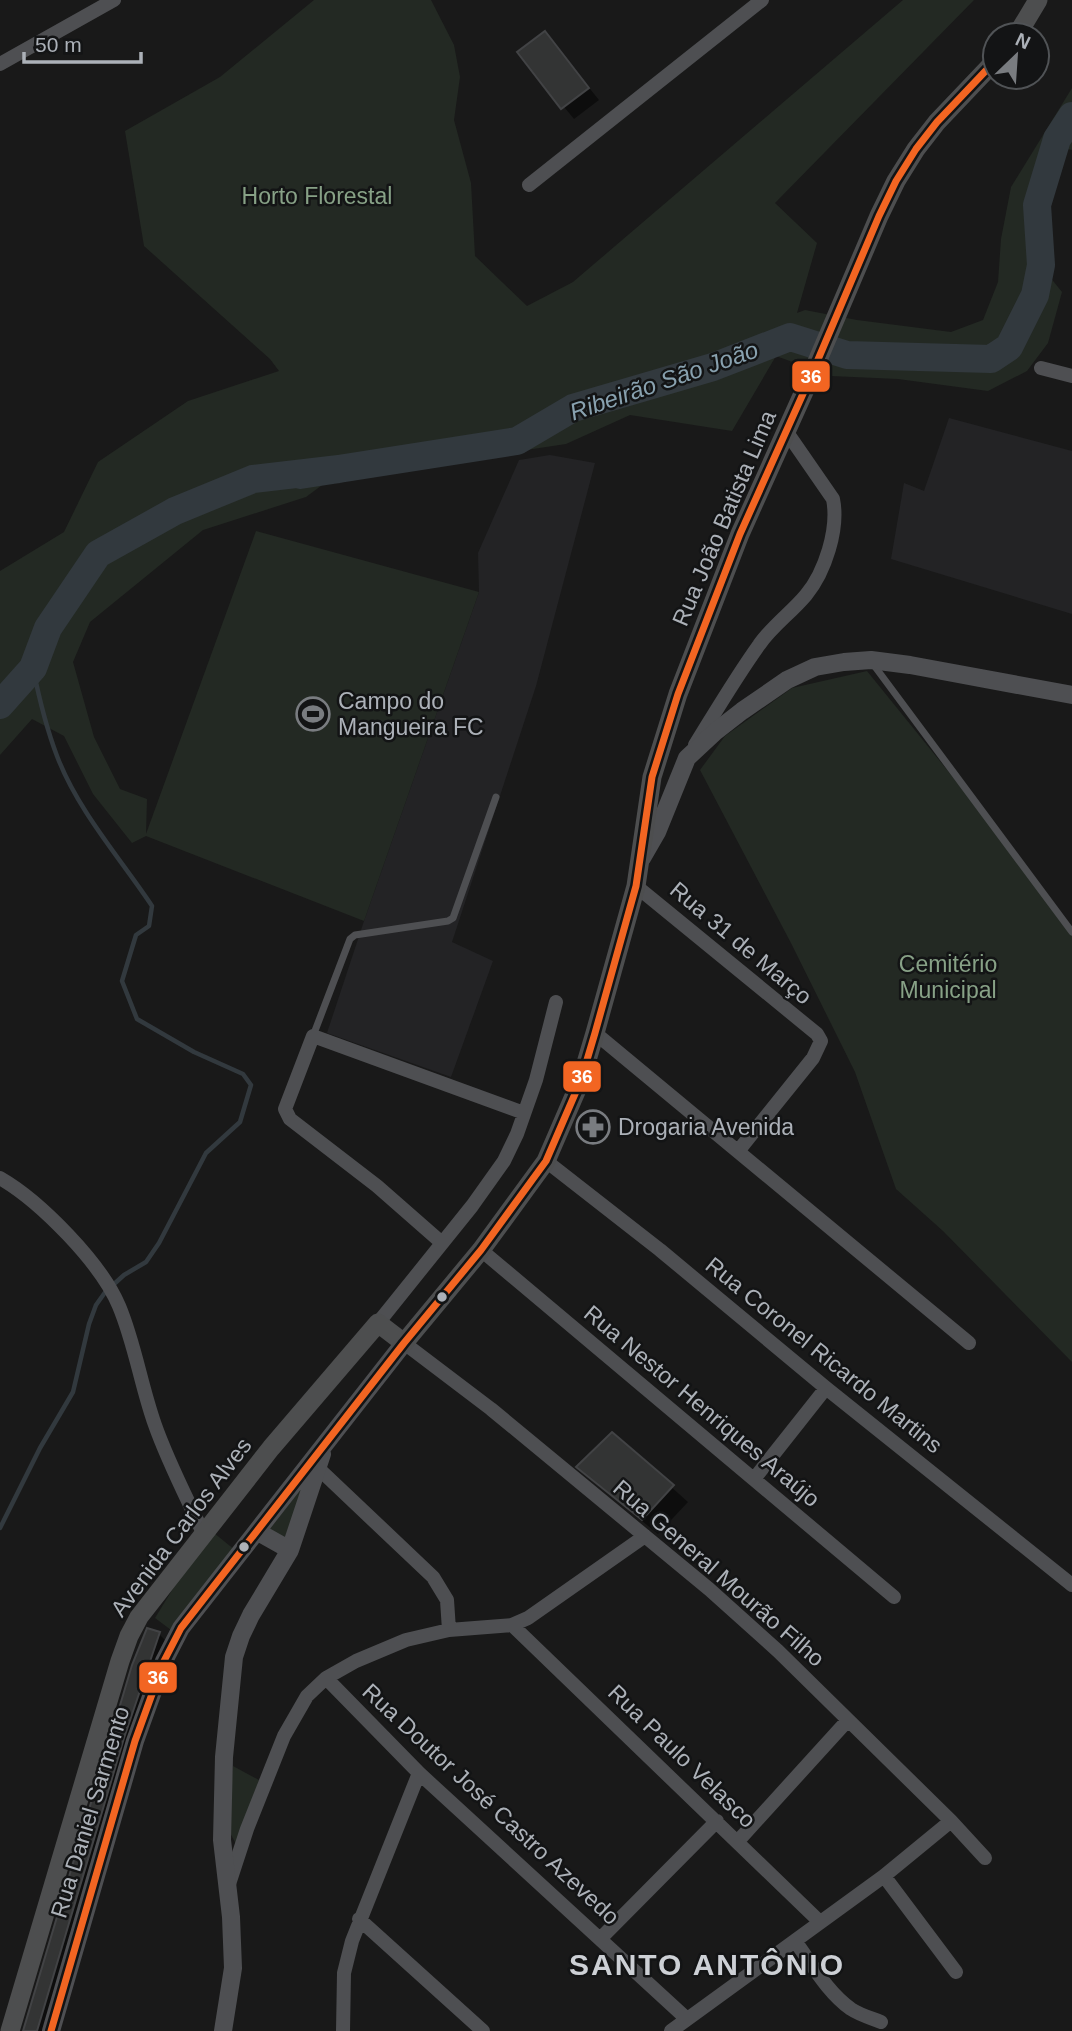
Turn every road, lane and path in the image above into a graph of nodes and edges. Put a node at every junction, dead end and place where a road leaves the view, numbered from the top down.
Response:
1 (114, 0) edge
2 (762, 0) edge
3 (1038, 0) edge
4 (1025, 21) edge
5 (0, 64) edge
6 (981, 75) edge
7 (529, 185) dead end
8 (1041, 368) dead end
9 (1072, 376) edge
10 (786, 432) junction
11 (871, 660) junction
12 (1072, 695) edge
13 (687, 758) junction
14 (496, 797) dead end
15 (642, 858) junction
16 (636, 886) junction
17 (1072, 932) edge
18 (556, 1002) dead end
19 (595, 1033) junction
20 (313, 1036) junction
21 (524, 1113) junction
22 (738, 1150) junction
23 (547, 1161) junction
24 (0, 1178) edge
25 (442, 1243) junction
26 (481, 1250) junction
27 (378, 1323) junction
28 (404, 1343) junction
29 (969, 1343) dead end
30 (826, 1388) junction
31 (326, 1444) junction
32 (318, 1468) junction
33 (754, 1479) junction
34 (258, 1532) junction
35 (203, 1533) junction
36 (645, 1535) junction
37 (290, 1550) junction
38 (1072, 1585) edge
39 (894, 1597) dead end
40 (512, 1625) junction
41 (449, 1630) junction
42 (326, 1678) junction
43 (848, 1720) junction
44 (419, 1773) junction
45 (717, 1821) junction
46 (951, 1821) junction
47 (738, 1841) junction
48 (985, 1857) dead end
49 (884, 1876) junction
50 (228, 1886) junction
51 (359, 1919) junction
52 (820, 1922) junction
53 (600, 1939) junction
54 (795, 1941) junction
55 (956, 1972) dead end
56 (687, 2019) junction
57 (881, 2022) dead end
58 (10, 2031) edge
59 (51, 2031) edge
60 (223, 2031) edge
61 (343, 2031) edge
62 (483, 2031) edge
63 (671, 2031) edge

1 - 5 street
2 - 7 street
3 - 4 main road
6 - 10 main road, Rua João Batista Lima
8 - 9 street
10 - 13 street
10 - 15 main road, Rua João Batista Lima
11 - 12 street
11 - 13 street
11 - 17 lane
13 - 15 street
14 - 20 lane
15 - 16 main road, Rua João Batista Lima
16 - 19 main road, Rua João Batista Lima
16 - 22 street, Rua 31 de Março
18 - 21 street
19 - 22 street
19 - 23 main road, Rua João Batista Lima
20 - 21 street
20 - 25 street
21 - 25 street
22 - 29 street
23 - 26 main road, Rua João Batista Lima
23 - 30 street, Rua Coronel Ricardo Martins
24 - 35 street
25 - 27 street
26 - 28 main road, Rua João Batista Lima
26 - 33 street, Rua Nestor Henriques Araújo
27 - 28 main road
27 - 35 main road, Avenida Carlos Alves
28 - 31 street
28 - 36 street, Rua General Mourão Filho
30 - 33 street
30 - 38 street, Rua Coronel Ricardo Martins
31 - 32 street
31 - 34 street, Rua Daniel Sarmento
32 - 37 street
32 - 41 street
33 - 39 street, Rua Nestor Henriques Araújo
34 - 37 street
34 - 59 street, Rua Daniel Sarmento
35 - 58 main road, Avenida Carlos Alves
36 - 40 street
36 - 43 street, Rua General Mourão Filho
37 - 50 street
40 - 41 street
40 - 45 street, Rua Paulo Velasco
41 - 42 street
42 - 44 street, Rua Doutor José Castro Azevedo
42 - 50 street
43 - 46 street, Rua General Mourão Filho
43 - 47 street
44 - 51 street
44 - 53 street, Rua Doutor José Castro Azevedo
45 - 47 street, Rua Paulo Velasco
45 - 53 street
46 - 48 street, Rua General Mourão Filho
46 - 49 street
47 - 52 street, Rua Paulo Velasco
49 - 52 street
49 - 55 street
50 - 60 street
51 - 61 street
51 - 62 street
52 - 54 street
53 - 56 street, Rua Doutor José Castro Azevedo
54 - 56 street
54 - 57 street
56 - 63 street

